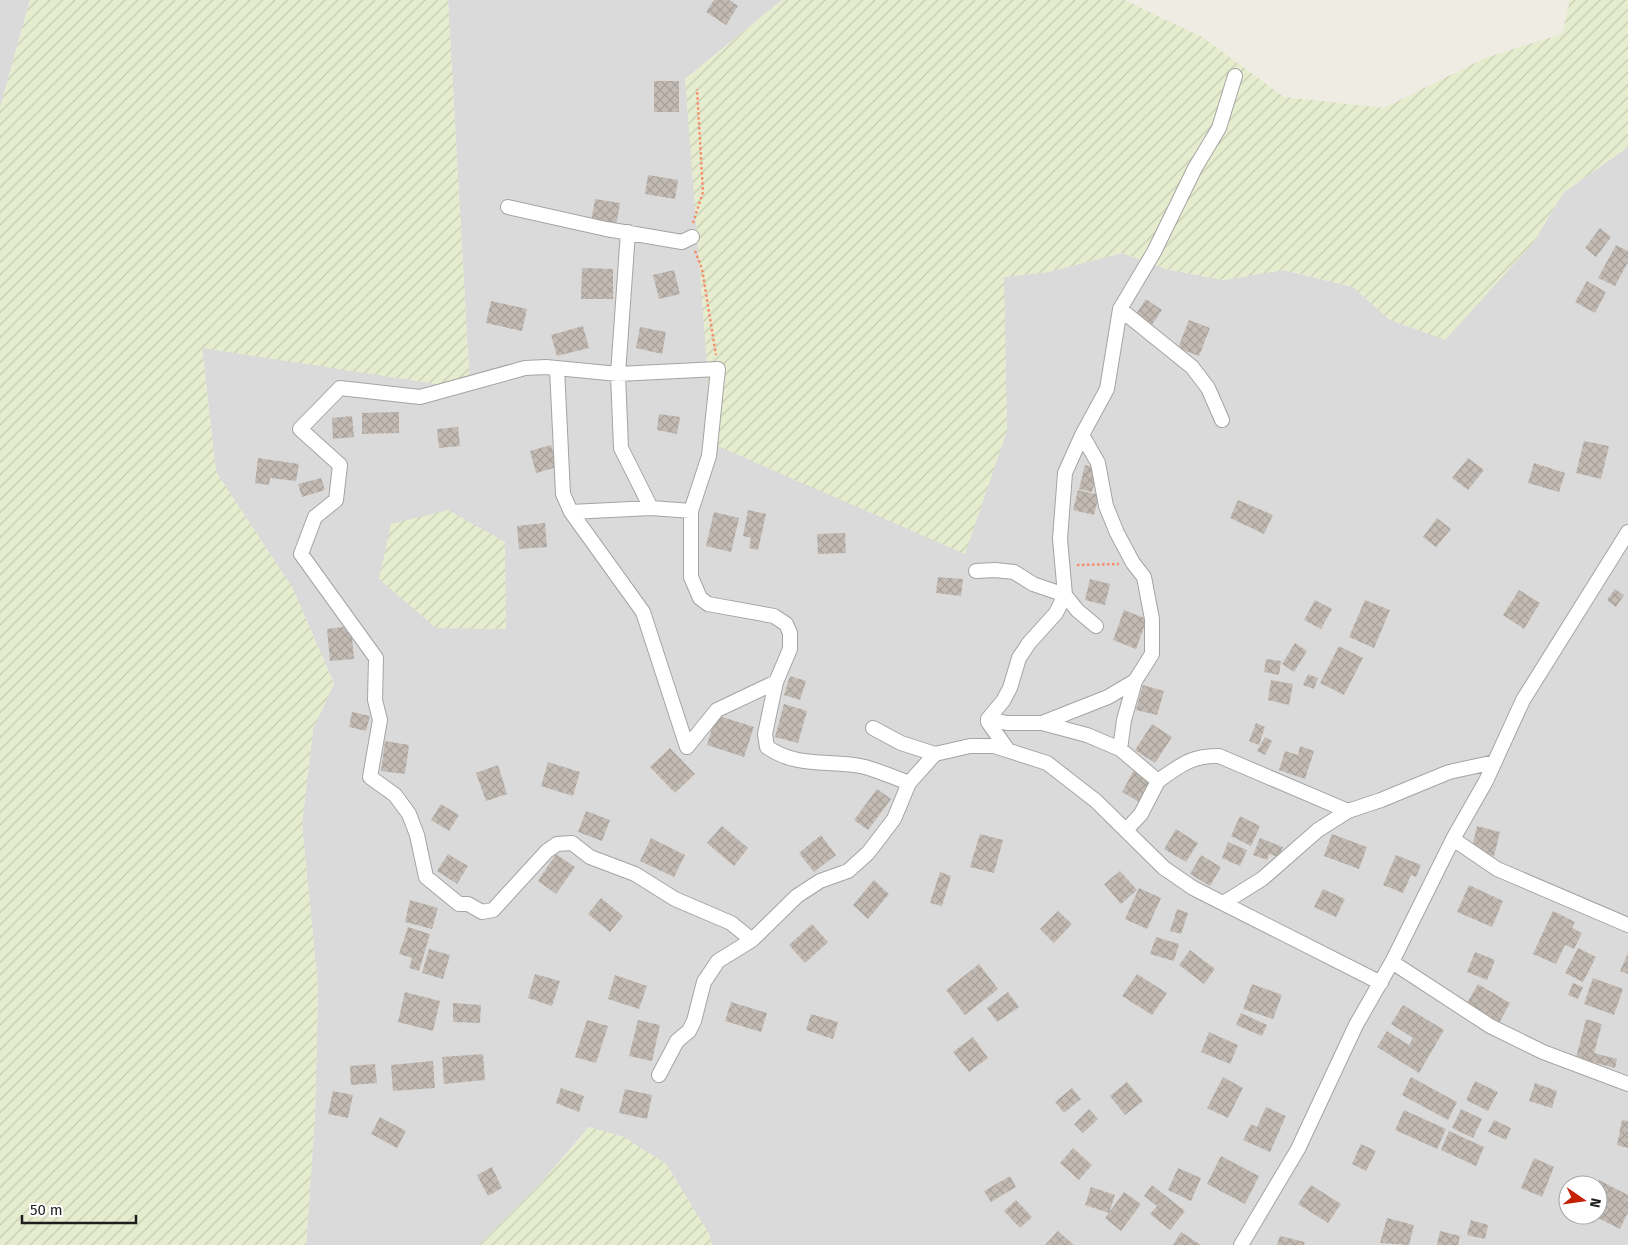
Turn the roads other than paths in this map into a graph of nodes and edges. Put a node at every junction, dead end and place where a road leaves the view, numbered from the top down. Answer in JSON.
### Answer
{"nodes":[{"id":1,"x":1235,"y":76,"type":"dead end"},
{"id":2,"x":508,"y":207,"type":"dead end"},
{"id":3,"x":628,"y":232,"type":"junction"},
{"id":4,"x":692,"y":237,"type":"dead end"},
{"id":5,"x":1120,"y":309,"type":"junction"},
{"id":6,"x":557,"y":368,"type":"junction"},
{"id":7,"x":618,"y":374,"type":"junction"},
{"id":8,"x":1222,"y":420,"type":"dead end"},
{"id":9,"x":1082,"y":435,"type":"junction"},
{"id":10,"x":651,"y":508,"type":"junction"},
{"id":11,"x":691,"y":511,"type":"junction"},
{"id":12,"x":571,"y":512,"type":"junction"},
{"id":13,"x":1628,"y":532,"type":"edge"},
{"id":14,"x":976,"y":571,"type":"dead end"},
{"id":15,"x":1065,"y":595,"type":"junction"},
{"id":16,"x":1096,"y":626,"type":"dead end"},
{"id":17,"x":1135,"y":681,"type":"junction"},
{"id":18,"x":776,"y":682,"type":"junction"},
{"id":19,"x":988,"y":719,"type":"junction"},
{"id":20,"x":1042,"y":723,"type":"junction"},
{"id":21,"x":873,"y":728,"type":"dead end"},
{"id":22,"x":1120,"y":749,"type":"junction"},
{"id":23,"x":1008,"y":750,"type":"junction"},
{"id":24,"x":935,"y":754,"type":"junction"},
{"id":25,"x":1495,"y":762,"type":"junction"},
{"id":26,"x":1158,"y":781,"type":"junction"},
{"id":27,"x":909,"y":783,"type":"junction"},
{"id":28,"x":1348,"y":811,"type":"junction"},
{"id":29,"x":1126,"y":830,"type":"junction"},
{"id":30,"x":1453,"y":840,"type":"junction"},
{"id":31,"x":1225,"y":902,"type":"junction"},
{"id":32,"x":1628,"y":925,"type":"edge"},
{"id":33,"x":752,"y":940,"type":"junction"},
{"id":34,"x":1392,"y":962,"type":"junction"},
{"id":35,"x":1381,"y":983,"type":"junction"},
{"id":36,"x":659,"y":1075,"type":"dead end"},
{"id":37,"x":1628,"y":1084,"type":"edge"},
{"id":38,"x":1241,"y":1245,"type":"edge"}],
"edges":[{"from":1,"to":5,"type":"street"},
{"from":2,"to":3,"type":"street"},
{"from":3,"to":4,"type":"street"},
{"from":3,"to":7,"type":"street"},
{"from":5,"to":8,"type":"street"},
{"from":5,"to":9,"type":"street"},
{"from":6,"to":7,"type":"street"},
{"from":6,"to":12,"type":"street"},
{"from":6,"to":33,"type":"street"},
{"from":7,"to":10,"type":"street"},
{"from":7,"to":11,"type":"street"},
{"from":9,"to":15,"type":"street"},
{"from":9,"to":17,"type":"street"},
{"from":10,"to":11,"type":"street"},
{"from":10,"to":12,"type":"street"},
{"from":11,"to":18,"type":"street"},
{"from":12,"to":18,"type":"street"},
{"from":13,"to":25,"type":"street"},
{"from":14,"to":15,"type":"street"},
{"from":15,"to":16,"type":"street"},
{"from":15,"to":19,"type":"street"},
{"from":17,"to":20,"type":"street"},
{"from":17,"to":22,"type":"street"},
{"from":18,"to":27,"type":"street"},
{"from":19,"to":20,"type":"street"},
{"from":19,"to":23,"type":"street"},
{"from":20,"to":22,"type":"street"},
{"from":21,"to":24,"type":"street"},
{"from":22,"to":26,"type":"street"},
{"from":23,"to":24,"type":"street"},
{"from":23,"to":29,"type":"street"},
{"from":24,"to":27,"type":"street"},
{"from":25,"to":28,"type":"street"},
{"from":25,"to":30,"type":"street"},
{"from":26,"to":28,"type":"street"},
{"from":26,"to":29,"type":"street"},
{"from":27,"to":33,"type":"street"},
{"from":28,"to":31,"type":"street"},
{"from":29,"to":31,"type":"street"},
{"from":30,"to":32,"type":"street"},
{"from":30,"to":34,"type":"street"},
{"from":31,"to":35,"type":"street"},
{"from":33,"to":36,"type":"street"},
{"from":34,"to":35,"type":"street"},
{"from":34,"to":37,"type":"street"},
{"from":35,"to":38,"type":"street"}]}
